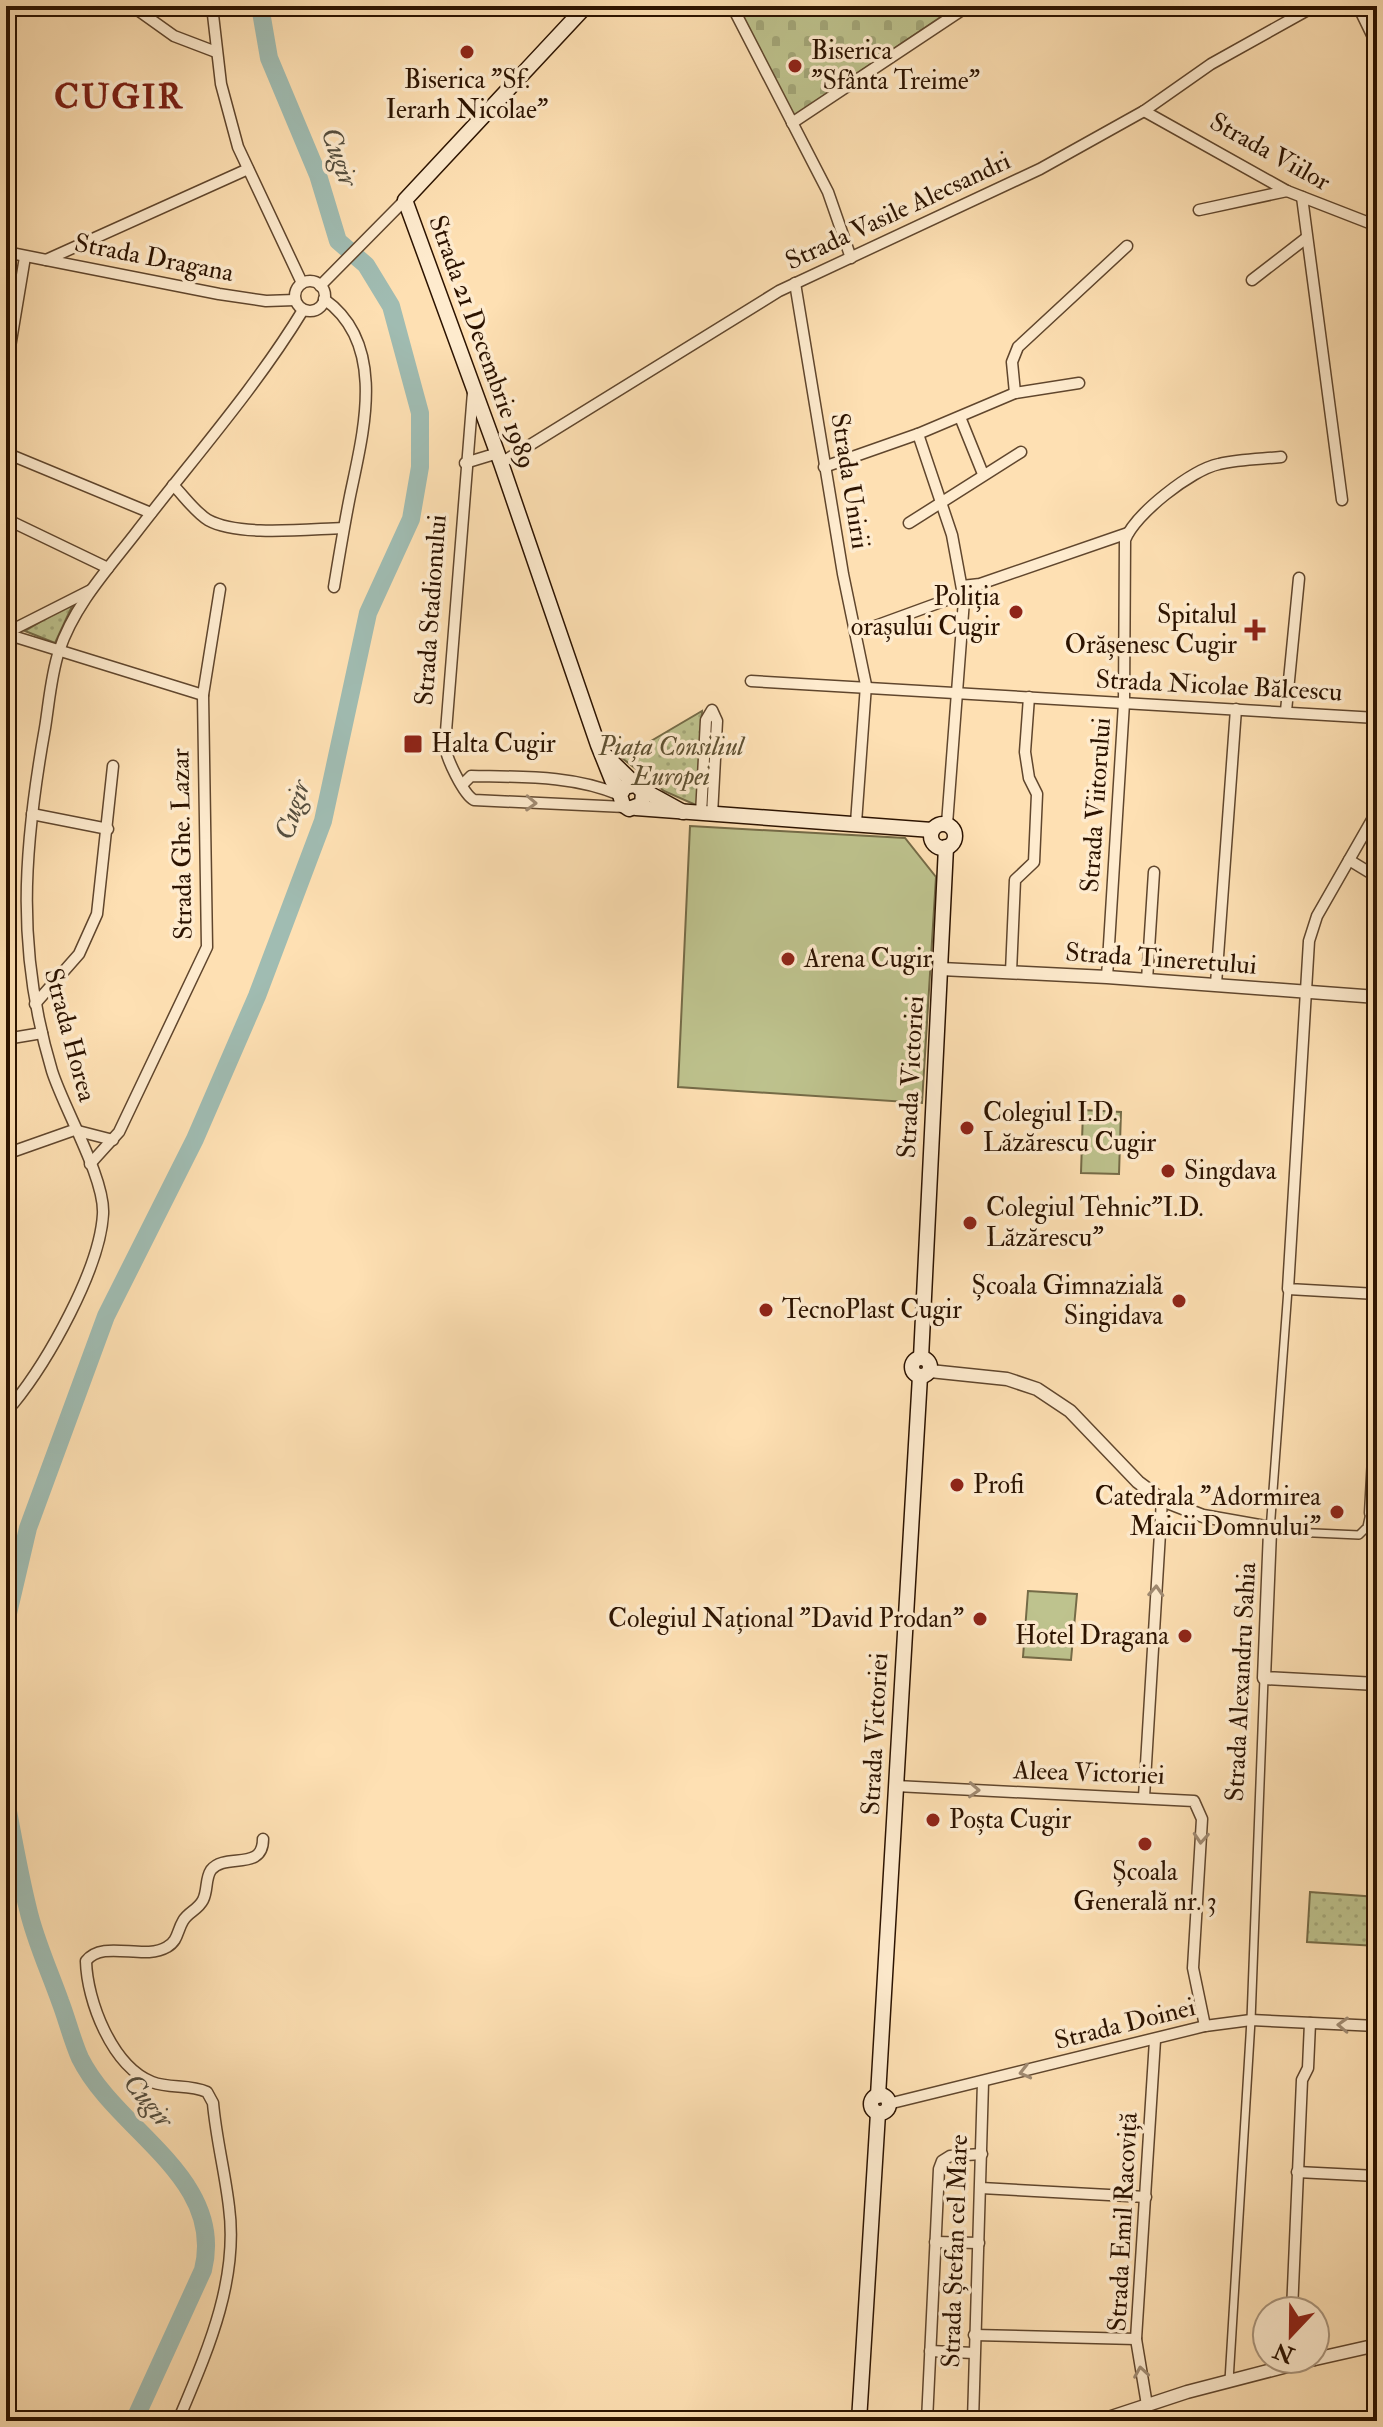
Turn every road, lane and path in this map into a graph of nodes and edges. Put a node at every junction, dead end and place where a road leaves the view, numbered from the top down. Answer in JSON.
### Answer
{"nodes":[{"id":1,"x":132,"y":6,"type":"edge"},
{"id":2,"x":212,"y":6,"type":"edge"},
{"id":3,"x":586,"y":6,"type":"edge"},
{"id":4,"x":732,"y":6,"type":"edge"},
{"id":5,"x":968,"y":6,"type":"edge"},
{"id":6,"x":1315,"y":6,"type":"edge"},
{"id":7,"x":1359,"y":6,"type":"edge"},
{"id":8,"x":1377,"y":43,"type":"edge"},
{"id":9,"x":216,"y":52,"type":"junction"},
{"id":10,"x":1144,"y":111,"type":"junction"},
{"id":11,"x":792,"y":123,"type":"junction"},
{"id":12,"x":248,"y":169,"type":"junction"},
{"id":13,"x":1287,"y":191,"type":"junction"},
{"id":14,"x":1302,"y":197,"type":"junction"},
{"id":15,"x":405,"y":200,"type":"junction"},
{"id":16,"x":1199,"y":210,"type":"dead end"},
{"id":17,"x":1377,"y":226,"type":"edge"},
{"id":18,"x":1305,"y":239,"type":"junction"},
{"id":19,"x":1127,"y":246,"type":"dead end"},
{"id":20,"x":6,"y":252,"type":"edge"},
{"id":21,"x":25,"y":257,"type":"junction"},
{"id":22,"x":851,"y":258,"type":"junction"},
{"id":23,"x":45,"y":260,"type":"junction"},
{"id":24,"x":1252,"y":280,"type":"dead end"},
{"id":25,"x":324,"y":282,"type":"junction"},
{"id":26,"x":302,"y":283,"type":"junction"},
{"id":27,"x":795,"y":283,"type":"junction"},
{"id":28,"x":324,"y":299,"type":"junction"},
{"id":29,"x":295,"y":300,"type":"junction"},
{"id":30,"x":303,"y":310,"type":"junction"},
{"id":31,"x":6,"y":371,"type":"edge"},
{"id":32,"x":1079,"y":383,"type":"dead end"},
{"id":33,"x":473,"y":390,"type":"junction"},
{"id":34,"x":1015,"y":393,"type":"junction"},
{"id":35,"x":960,"y":417,"type":"junction"},
{"id":36,"x":918,"y":434,"type":"junction"},
{"id":37,"x":1021,"y":452,"type":"dead end"},
{"id":38,"x":6,"y":453,"type":"edge"},
{"id":39,"x":1281,"y":457,"type":"dead end"},
{"id":40,"x":500,"y":458,"type":"junction"},
{"id":41,"x":465,"y":463,"type":"junction"},
{"id":42,"x":824,"y":467,"type":"junction"},
{"id":43,"x":983,"y":474,"type":"junction"},
{"id":44,"x":173,"y":485,"type":"junction"},
{"id":45,"x":1342,"y":500,"type":"dead end"},
{"id":46,"x":942,"y":502,"type":"junction"},
{"id":47,"x":151,"y":513,"type":"junction"},
{"id":48,"x":6,"y":519,"type":"edge"},
{"id":49,"x":909,"y":523,"type":"dead end"},
{"id":50,"x":343,"y":528,"type":"junction"},
{"id":51,"x":1126,"y":536,"type":"junction"},
{"id":52,"x":108,"y":568,"type":"junction"},
{"id":53,"x":1299,"y":578,"type":"dead end"},
{"id":54,"x":334,"y":587,"type":"dead end"},
{"id":55,"x":220,"y":589,"type":"dead end"},
{"id":56,"x":91,"y":590,"type":"junction"},
{"id":57,"x":963,"y":590,"type":"junction"},
{"id":58,"x":856,"y":633,"type":"junction"},
{"id":59,"x":6,"y":634,"type":"edge"},
{"id":60,"x":59,"y":652,"type":"junction"},
{"id":61,"x":751,"y":681,"type":"dead end"},
{"id":62,"x":866,"y":685,"type":"junction"},
{"id":63,"x":958,"y":692,"type":"junction"},
{"id":64,"x":203,"y":695,"type":"junction"},
{"id":65,"x":1029,"y":697,"type":"junction"},
{"id":66,"x":1124,"y":703,"type":"junction"},
{"id":67,"x":1236,"y":709,"type":"junction"},
{"id":68,"x":1286,"y":711,"type":"junction"},
{"id":69,"x":1377,"y":718,"type":"edge"},
{"id":70,"x":712,"y":721,"type":"dead end"},
{"id":71,"x":113,"y":766,"type":"dead end"},
{"id":72,"x":463,"y":784,"type":"junction"},
{"id":73,"x":630,"y":796,"type":"junction"},
{"id":74,"x":1377,"y":811,"type":"edge"},
{"id":75,"x":32,"y":814,"type":"junction"},
{"id":76,"x":700,"y":814,"type":"junction"},
{"id":77,"x":856,"y":823,"type":"junction"},
{"id":78,"x":947,"y":824,"type":"junction"},
{"id":79,"x":108,"y":829,"type":"junction"},
{"id":80,"x":932,"y":830,"type":"junction"},
{"id":81,"x":946,"y":847,"type":"junction"},
{"id":82,"x":1349,"y":860,"type":"junction"},
{"id":83,"x":1154,"y":872,"type":"dead end"},
{"id":84,"x":1377,"y":877,"type":"edge"},
{"id":85,"x":941,"y":969,"type":"junction"},
{"id":86,"x":1011,"y":972,"type":"junction"},
{"id":87,"x":1107,"y":977,"type":"junction"},
{"id":88,"x":1147,"y":980,"type":"junction"},
{"id":89,"x":1216,"y":984,"type":"junction"},
{"id":90,"x":1305,"y":991,"type":"junction"},
{"id":91,"x":1377,"y":997,"type":"edge"},
{"id":92,"x":35,"y":1004,"type":"junction"},
{"id":93,"x":42,"y":1033,"type":"junction"},
{"id":94,"x":6,"y":1039,"type":"edge"},
{"id":95,"x":74,"y":1130,"type":"junction"},
{"id":96,"x":113,"y":1140,"type":"junction"},
{"id":97,"x":6,"y":1154,"type":"edge"},
{"id":98,"x":90,"y":1164,"type":"junction"},
{"id":99,"x":1288,"y":1289,"type":"junction"},
{"id":100,"x":1377,"y":1294,"type":"edge"},
{"id":101,"x":924,"y":1368,"type":"junction"},
{"id":102,"x":1377,"y":1384,"type":"edge"},
{"id":103,"x":13,"y":1404,"type":"dead end"},
{"id":104,"x":1162,"y":1500,"type":"junction"},
{"id":105,"x":1374,"y":1513,"type":"edge"},
{"id":106,"x":1270,"y":1531,"type":"junction"},
{"id":107,"x":1264,"y":1678,"type":"junction"},
{"id":108,"x":1377,"y":1684,"type":"edge"},
{"id":109,"x":896,"y":1786,"type":"junction"},
{"id":110,"x":1144,"y":1797,"type":"junction"},
{"id":111,"x":263,"y":1839,"type":"dead end"},
{"id":112,"x":1251,"y":2020,"type":"junction"},
{"id":113,"x":1310,"y":2023,"type":"junction"},
{"id":114,"x":1205,"y":2026,"type":"junction"},
{"id":115,"x":1377,"y":2026,"type":"edge"},
{"id":116,"x":1155,"y":2040,"type":"junction"},
{"id":117,"x":983,"y":2082,"type":"junction"},
{"id":118,"x":881,"y":2104,"type":"junction"},
{"id":119,"x":982,"y":2154,"type":"junction"},
{"id":120,"x":1297,"y":2172,"type":"junction"},
{"id":121,"x":1377,"y":2176,"type":"edge"},
{"id":122,"x":981,"y":2188,"type":"junction"},
{"id":123,"x":1146,"y":2197,"type":"junction"},
{"id":124,"x":935,"y":2242,"type":"junction"},
{"id":125,"x":979,"y":2243,"type":"junction"},
{"id":126,"x":1293,"y":2295,"type":"edge"},
{"id":127,"x":974,"y":2335,"type":"junction"},
{"id":128,"x":1136,"y":2339,"type":"junction"},
{"id":129,"x":1377,"y":2345,"type":"edge"},
{"id":130,"x":930,"y":2351,"type":"junction"},
{"id":131,"x":974,"y":2353,"type":"junction"},
{"id":132,"x":1331,"y":2355,"type":"edge"},
{"id":133,"x":1251,"y":2374,"type":"edge"},
{"id":134,"x":1229,"y":2381,"type":"junction"},
{"id":135,"x":1147,"y":2405,"type":"junction"},
{"id":136,"x":1122,"y":2418,"type":"edge"},
{"id":137,"x":178,"y":2421,"type":"edge"},
{"id":138,"x":859,"y":2421,"type":"edge"},
{"id":139,"x":927,"y":2421,"type":"edge"},
{"id":140,"x":973,"y":2421,"type":"edge"},
{"id":141,"x":1099,"y":2421,"type":"edge"}],
"edges":[{"from":1,"to":9,"type":"street"},
{"from":2,"to":9,"type":"street"},
{"from":3,"to":15,"type":"main road","name":"Strada 21 Decembrie 1989"},
{"from":4,"to":11,"type":"street"},
{"from":5,"to":11,"type":"street"},
{"from":6,"to":10,"type":"street","name":"Strada Vasile Alecsandri"},
{"from":7,"to":8,"type":"street"},
{"from":9,"to":12,"type":"street"},
{"from":10,"to":13,"type":"street","name":"Strada Viilor"},
{"from":10,"to":22,"type":"street","name":"Strada Vasile Alecsandri"},
{"from":11,"to":22,"type":"street"},
{"from":12,"to":23,"type":"street"},
{"from":12,"to":26,"type":"street"},
{"from":13,"to":14,"type":"street","name":"Strada Viilor"},
{"from":13,"to":16,"type":"street"},
{"from":14,"to":17,"type":"street","name":"Strada Viilor"},
{"from":14,"to":18,"type":"street"},
{"from":15,"to":25,"type":"street"},
{"from":15,"to":33,"type":"main road","name":"Strada 21 Decembrie 1989"},
{"from":18,"to":24,"type":"street"},
{"from":18,"to":45,"type":"street"},
{"from":19,"to":34,"type":"street"},
{"from":20,"to":21,"type":"street","name":"Strada Dragana"},
{"from":21,"to":23,"type":"street","name":"Strada Dragana"},
{"from":21,"to":31,"type":"street"},
{"from":22,"to":27,"type":"street","name":"Strada Vasile Alecsandri"},
{"from":23,"to":29,"type":"street","name":"Strada Dragana"},
{"from":25,"to":26,"type":"street"},
{"from":25,"to":28,"type":"street"},
{"from":26,"to":29,"type":"street"},
{"from":27,"to":40,"type":"street","name":"Strada Vasile Alecsandri"},
{"from":27,"to":42,"type":"street","name":"Strada Unirii"},
{"from":28,"to":30,"type":"street"},
{"from":28,"to":50,"type":"street"},
{"from":29,"to":30,"type":"street"},
{"from":30,"to":44,"type":"street","name":"Strada Horea"},
{"from":32,"to":34,"type":"street"},
{"from":33,"to":40,"type":"main road","name":"Strada 21 Decembrie 1989"},
{"from":33,"to":41,"type":"street","name":"Strada Stadionului"},
{"from":34,"to":35,"type":"street"},
{"from":35,"to":36,"type":"street"},
{"from":35,"to":43,"type":"street"},
{"from":36,"to":42,"type":"street"},
{"from":36,"to":46,"type":"street"},
{"from":37,"to":43,"type":"street"},
{"from":38,"to":47,"type":"street"},
{"from":39,"to":51,"type":"street"},
{"from":40,"to":41,"type":"street"},
{"from":40,"to":73,"type":"main road","name":"Strada 21 Decembrie 1989"},
{"from":41,"to":72,"type":"street","name":"Strada Stadionului"},
{"from":42,"to":58,"type":"street","name":"Strada Unirii"},
{"from":43,"to":46,"type":"street"},
{"from":44,"to":47,"type":"street","name":"Strada Horea"},
{"from":44,"to":50,"type":"street"},
{"from":46,"to":49,"type":"street"},
{"from":46,"to":57,"type":"street"},
{"from":47,"to":52,"type":"street","name":"Strada Horea"},
{"from":48,"to":52,"type":"street"},
{"from":50,"to":54,"type":"street"},
{"from":51,"to":57,"type":"street"},
{"from":51,"to":66,"type":"street","name":"Strada Viitorului"},
{"from":52,"to":56,"type":"street","name":"Strada Horea"},
{"from":53,"to":68,"type":"street"},
{"from":55,"to":64,"type":"street","name":"Strada Ghe. Lazar"},
{"from":56,"to":59,"type":"street"},
{"from":56,"to":60,"type":"street","name":"Strada Horea"},
{"from":57,"to":58,"type":"street"},
{"from":57,"to":63,"type":"street"},
{"from":58,"to":62,"type":"street","name":"Strada Unirii"},
{"from":59,"to":60,"type":"street"},
{"from":60,"to":64,"type":"street"},
{"from":60,"to":75,"type":"street","name":"Strada Horea"},
{"from":61,"to":62,"type":"street","name":"Strada Nicolae Bălcescu"},
{"from":62,"to":63,"type":"street","name":"Strada Nicolae Bălcescu"},
{"from":62,"to":77,"type":"street","name":"Strada Unirii"},
{"from":63,"to":65,"type":"street","name":"Strada Nicolae Bălcescu"},
{"from":63,"to":78,"type":"street"},
{"from":64,"to":96,"type":"street","name":"Strada Ghe. Lazar"},
{"from":65,"to":66,"type":"street","name":"Strada Nicolae Bălcescu"},
{"from":65,"to":86,"type":"street"},
{"from":66,"to":67,"type":"street","name":"Strada Nicolae Bălcescu"},
{"from":66,"to":87,"type":"street","name":"Strada Viitorului"},
{"from":67,"to":68,"type":"street","name":"Strada Nicolae Bălcescu"},
{"from":67,"to":89,"type":"street"},
{"from":68,"to":69,"type":"street","name":"Strada Nicolae Bălcescu"},
{"from":70,"to":76,"type":"street"},
{"from":71,"to":79,"type":"street"},
{"from":72,"to":73,"type":"street"},
{"from":72,"to":73,"type":"street","one_way":true},
{"from":73,"to":76,"type":"main road"},
{"from":74,"to":82,"type":"street","name":"Strada Alexandru Sahia"},
{"from":75,"to":79,"type":"street"},
{"from":75,"to":92,"type":"street","name":"Strada Horea"},
{"from":76,"to":77,"type":"main road"},
{"from":77,"to":80,"type":"main road"},
{"from":78,"to":80,"type":"main road"},
{"from":78,"to":81,"type":"main road"},
{"from":79,"to":92,"type":"street"},
{"from":80,"to":81,"type":"main road"},
{"from":81,"to":85,"type":"main road","name":"Strada Victoriei"},
{"from":82,"to":84,"type":"street"},
{"from":82,"to":90,"type":"street","name":"Strada Alexandru Sahia"},
{"from":83,"to":88,"type":"street"},
{"from":85,"to":86,"type":"street","name":"Strada Tineretului"},
{"from":85,"to":101,"type":"main road","name":"Strada Victoriei"},
{"from":86,"to":87,"type":"street","name":"Strada Tineretului"},
{"from":87,"to":88,"type":"street","name":"Strada Tineretului"},
{"from":88,"to":89,"type":"street","name":"Strada Tineretului"},
{"from":89,"to":90,"type":"street","name":"Strada Tineretului"},
{"from":90,"to":91,"type":"street","name":"Strada Tineretului"},
{"from":90,"to":99,"type":"street","name":"Strada Alexandru Sahia"},
{"from":92,"to":93,"type":"street","name":"Strada Horea"},
{"from":93,"to":94,"type":"street"},
{"from":93,"to":95,"type":"street","name":"Strada Horea"},
{"from":95,"to":96,"type":"street"},
{"from":95,"to":97,"type":"street"},
{"from":95,"to":98,"type":"street","name":"Strada Horea"},
{"from":96,"to":98,"type":"street","name":"Strada Ghe. Lazar"},
{"from":98,"to":103,"type":"street","name":"Strada Horea"},
{"from":99,"to":100,"type":"street"},
{"from":99,"to":106,"type":"street","name":"Strada Alexandru Sahia"},
{"from":101,"to":104,"type":"street"},
{"from":101,"to":109,"type":"main road","name":"Strada Victoriei"},
{"from":102,"to":105,"type":"street"},
{"from":104,"to":106,"type":"street"},
{"from":110,"to":104,"type":"street","one_way":true},
{"from":105,"to":106,"type":"street"},
{"from":106,"to":107,"type":"street","name":"Strada Alexandru Sahia"},
{"from":107,"to":108,"type":"street"},
{"from":107,"to":112,"type":"street","name":"Strada Alexandru Sahia"},
{"from":109,"to":110,"type":"street","name":"Aleea Victoriei","one_way":true},
{"from":109,"to":118,"type":"main road","name":"Strada Victoriei"},
{"from":110,"to":114,"type":"street","name":"Aleea Victoriei","one_way":true},
{"from":111,"to":137,"type":"street"},
{"from":112,"to":113,"type":"street","name":"Strada Doinei"},
{"from":112,"to":114,"type":"street","name":"Strada Doinei"},
{"from":112,"to":134,"type":"street","name":"Strada Alexandru Sahia"},
{"from":115,"to":113,"type":"street","name":"Strada Doinei","one_way":true},
{"from":113,"to":120,"type":"street"},
{"from":114,"to":116,"type":"street","name":"Strada Doinei"},
{"from":116,"to":117,"type":"street","name":"Strada Doinei","one_way":true},
{"from":116,"to":123,"type":"street","name":"Strada Emil Racoviță"},
{"from":117,"to":118,"type":"street","name":"Strada Doinei"},
{"from":117,"to":119,"type":"street","name":"Strada Ștefan cel Mare"},
{"from":118,"to":138,"type":"main road","name":"Strada Victoriei"},
{"from":119,"to":122,"type":"street","name":"Strada Ștefan cel Mare"},
{"from":119,"to":124,"type":"street"},
{"from":120,"to":121,"type":"street"},
{"from":120,"to":126,"type":"street"},
{"from":122,"to":123,"type":"street"},
{"from":122,"to":125,"type":"street","name":"Strada Ștefan cel Mare"},
{"from":123,"to":128,"type":"street","name":"Strada Emil Racoviță"},
{"from":124,"to":125,"type":"street"},
{"from":124,"to":130,"type":"street"},
{"from":125,"to":127,"type":"street","name":"Strada Ștefan cel Mare"},
{"from":127,"to":128,"type":"street"},
{"from":127,"to":131,"type":"street","name":"Strada Ștefan cel Mare"},
{"from":135,"to":128,"type":"street","name":"Strada Emil Racoviță","one_way":true},
{"from":129,"to":132,"type":"street"},
{"from":130,"to":131,"type":"street"},
{"from":130,"to":139,"type":"street"},
{"from":131,"to":140,"type":"street","name":"Strada Ștefan cel Mare"},
{"from":133,"to":134,"type":"street"},
{"from":134,"to":135,"type":"street"},
{"from":135,"to":136,"type":"street"},
{"from":136,"to":141,"type":"street"}]}
